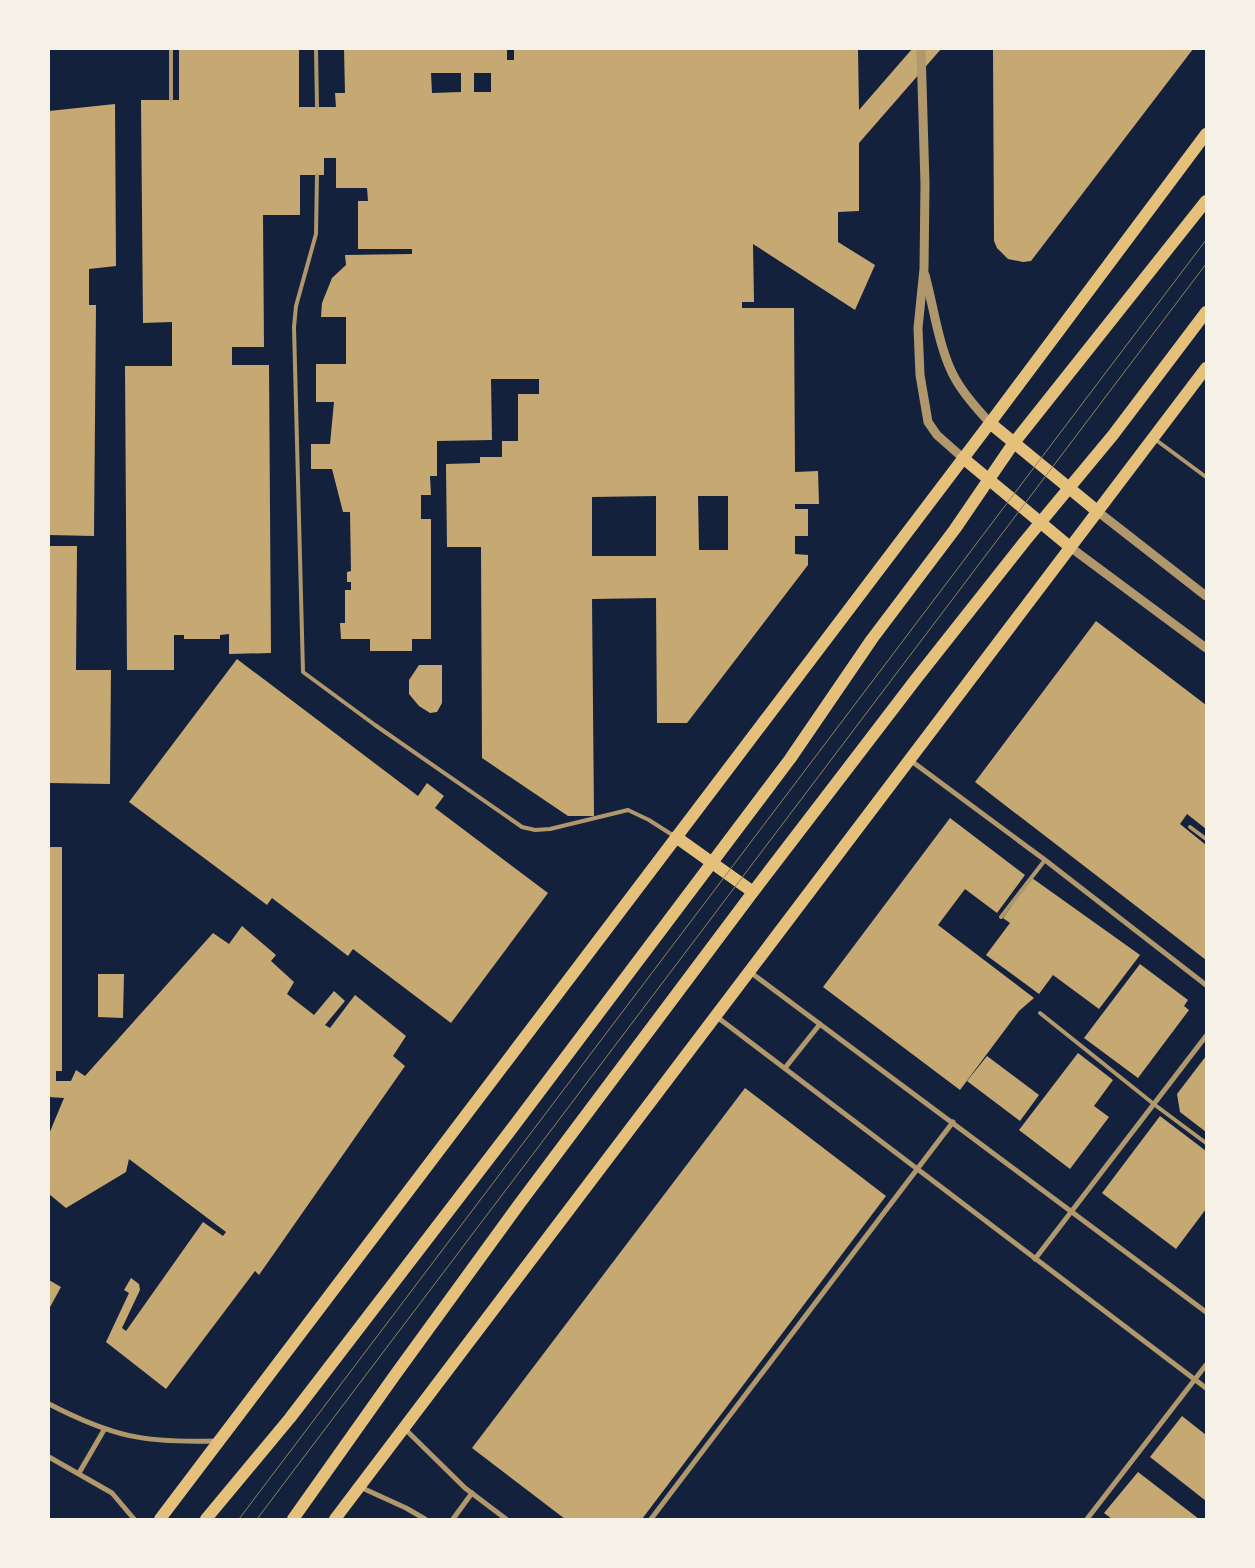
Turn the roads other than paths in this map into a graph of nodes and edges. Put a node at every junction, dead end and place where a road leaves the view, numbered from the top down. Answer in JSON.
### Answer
{"nodes":[{"id":1,"x":171,"y":49,"type":"edge"},
{"id":2,"x":316,"y":49,"type":"edge"},
{"id":3,"x":922,"y":49,"type":"edge"},
{"id":4,"x":171,"y":100,"type":"dead end"},
{"id":5,"x":317,"y":107,"type":"dead end"},
{"id":6,"x":1206,"y":134,"type":"edge"},
{"id":7,"x":317,"y":175,"type":"dead end"},
{"id":8,"x":1206,"y":201,"type":"edge"},
{"id":9,"x":924,"y":269,"type":"junction"},
{"id":10,"x":1206,"y":312,"type":"edge"},
{"id":11,"x":1206,"y":368,"type":"edge"},
{"id":12,"x":990,"y":424,"type":"junction"},
{"id":13,"x":1154,"y":438,"type":"junction"},
{"id":14,"x":1013,"y":444,"type":"junction"},
{"id":15,"x":963,"y":458,"type":"junction"},
{"id":16,"x":1206,"y":477,"type":"edge"},
{"id":17,"x":988,"y":479,"type":"junction"},
{"id":18,"x":1069,"y":488,"type":"junction"},
{"id":19,"x":1097,"y":511,"type":"junction"},
{"id":20,"x":1040,"y":522,"type":"junction"},
{"id":21,"x":1070,"y":547,"type":"junction"},
{"id":22,"x":1206,"y":596,"type":"edge"},
{"id":23,"x":1206,"y":648,"type":"edge"},
{"id":24,"x":910,"y":760,"type":"junction"},
{"id":25,"x":1190,"y":828,"type":"dead end"},
{"id":26,"x":676,"y":837,"type":"junction"},
{"id":27,"x":1206,"y":839,"type":"edge"},
{"id":28,"x":1045,"y":860,"type":"junction"},
{"id":29,"x":712,"y":863,"type":"junction"},
{"id":30,"x":753,"y":892,"type":"junction"},
{"id":31,"x":1001,"y":917,"type":"dead end"},
{"id":32,"x":750,"y":972,"type":"junction"},
{"id":33,"x":1206,"y":985,"type":"edge"},
{"id":34,"x":1040,"y":1013,"type":"dead end"},
{"id":35,"x":716,"y":1016,"type":"junction"},
{"id":36,"x":820,"y":1024,"type":"junction"},
{"id":37,"x":1206,"y":1036,"type":"edge"},
{"id":38,"x":785,"y":1068,"type":"junction"},
{"id":39,"x":1155,"y":1105,"type":"junction"},
{"id":40,"x":953,"y":1122,"type":"junction"},
{"id":41,"x":1206,"y":1143,"type":"edge"},
{"id":42,"x":919,"y":1169,"type":"junction"},
{"id":43,"x":1072,"y":1211,"type":"junction"},
{"id":44,"x":1034,"y":1259,"type":"junction"},
{"id":45,"x":1206,"y":1312,"type":"edge"},
{"id":46,"x":1206,"y":1365,"type":"edge"},
{"id":47,"x":1195,"y":1380,"type":"junction"},
{"id":48,"x":1206,"y":1388,"type":"edge"},
{"id":49,"x":49,"y":1404,"type":"edge"},
{"id":50,"x":405,"y":1429,"type":"junction"},
{"id":51,"x":104,"y":1430,"type":"junction"},
{"id":52,"x":219,"y":1441,"type":"junction"},
{"id":53,"x":49,"y":1457,"type":"edge"},
{"id":54,"x":79,"y":1473,"type":"junction"},
{"id":55,"x":360,"y":1487,"type":"junction"},
{"id":56,"x":472,"y":1493,"type":"junction"},
{"id":57,"x":134,"y":1519,"type":"edge"},
{"id":58,"x":160,"y":1519,"type":"edge"},
{"id":59,"x":206,"y":1519,"type":"edge"},
{"id":60,"x":293,"y":1519,"type":"edge"},
{"id":61,"x":335,"y":1519,"type":"edge"},
{"id":62,"x":425,"y":1519,"type":"edge"},
{"id":63,"x":453,"y":1519,"type":"edge"},
{"id":64,"x":506,"y":1519,"type":"edge"},
{"id":65,"x":651,"y":1519,"type":"edge"},
{"id":66,"x":1087,"y":1519,"type":"edge"}],
"edges":[{"from":1,"to":4,"type":"lane"},
{"from":2,"to":5,"type":"lane"},
{"from":3,"to":9,"type":"street"},
{"from":6,"to":12,"type":"main road"},
{"from":7,"to":26,"type":"lane"},
{"from":8,"to":14,"type":"main road"},
{"from":9,"to":12,"type":"street"},
{"from":9,"to":15,"type":"street"},
{"from":10,"to":18,"type":"main road"},
{"from":11,"to":13,"type":"main road"},
{"from":12,"to":14,"type":"main road"},
{"from":12,"to":15,"type":"main road"},
{"from":13,"to":16,"type":"lane"},
{"from":13,"to":19,"type":"main road"},
{"from":14,"to":17,"type":"main road"},
{"from":14,"to":18,"type":"main road"},
{"from":15,"to":17,"type":"main road"},
{"from":15,"to":26,"type":"main road"},
{"from":17,"to":20,"type":"main road"},
{"from":17,"to":29,"type":"main road"},
{"from":18,"to":19,"type":"main road"},
{"from":18,"to":20,"type":"main road"},
{"from":19,"to":21,"type":"main road"},
{"from":19,"to":22,"type":"street"},
{"from":20,"to":21,"type":"main road"},
{"from":20,"to":30,"type":"main road"},
{"from":21,"to":23,"type":"street"},
{"from":21,"to":24,"type":"main road"},
{"from":24,"to":28,"type":"street"},
{"from":24,"to":32,"type":"main road"},
{"from":25,"to":27,"type":"lane"},
{"from":26,"to":29,"type":"main road"},
{"from":26,"to":52,"type":"main road"},
{"from":28,"to":31,"type":"lane"},
{"from":28,"to":33,"type":"street"},
{"from":29,"to":30,"type":"main road"},
{"from":29,"to":59,"type":"main road"},
{"from":30,"to":60,"type":"main road"},
{"from":32,"to":35,"type":"main road"},
{"from":32,"to":36,"type":"street"},
{"from":34,"to":39,"type":"lane"},
{"from":35,"to":38,"type":"street"},
{"from":35,"to":50,"type":"main road"},
{"from":36,"to":38,"type":"street"},
{"from":36,"to":40,"type":"street"},
{"from":37,"to":39,"type":"street"},
{"from":38,"to":42,"type":"street"},
{"from":39,"to":41,"type":"lane"},
{"from":39,"to":43,"type":"street"},
{"from":40,"to":42,"type":"street"},
{"from":40,"to":43,"type":"street"},
{"from":42,"to":44,"type":"street"},
{"from":42,"to":65,"type":"street"},
{"from":43,"to":44,"type":"street"},
{"from":43,"to":45,"type":"street"},
{"from":44,"to":47,"type":"street"},
{"from":46,"to":47,"type":"street"},
{"from":47,"to":48,"type":"street"},
{"from":47,"to":66,"type":"street"},
{"from":49,"to":51,"type":"street"},
{"from":50,"to":55,"type":"main road"},
{"from":50,"to":56,"type":"street"},
{"from":51,"to":52,"type":"street"},
{"from":51,"to":54,"type":"street"},
{"from":52,"to":58,"type":"main road"},
{"from":53,"to":54,"type":"street"},
{"from":54,"to":57,"type":"street"},
{"from":55,"to":61,"type":"main road"},
{"from":55,"to":62,"type":"street"},
{"from":56,"to":63,"type":"street"},
{"from":56,"to":64,"type":"street"}]}
